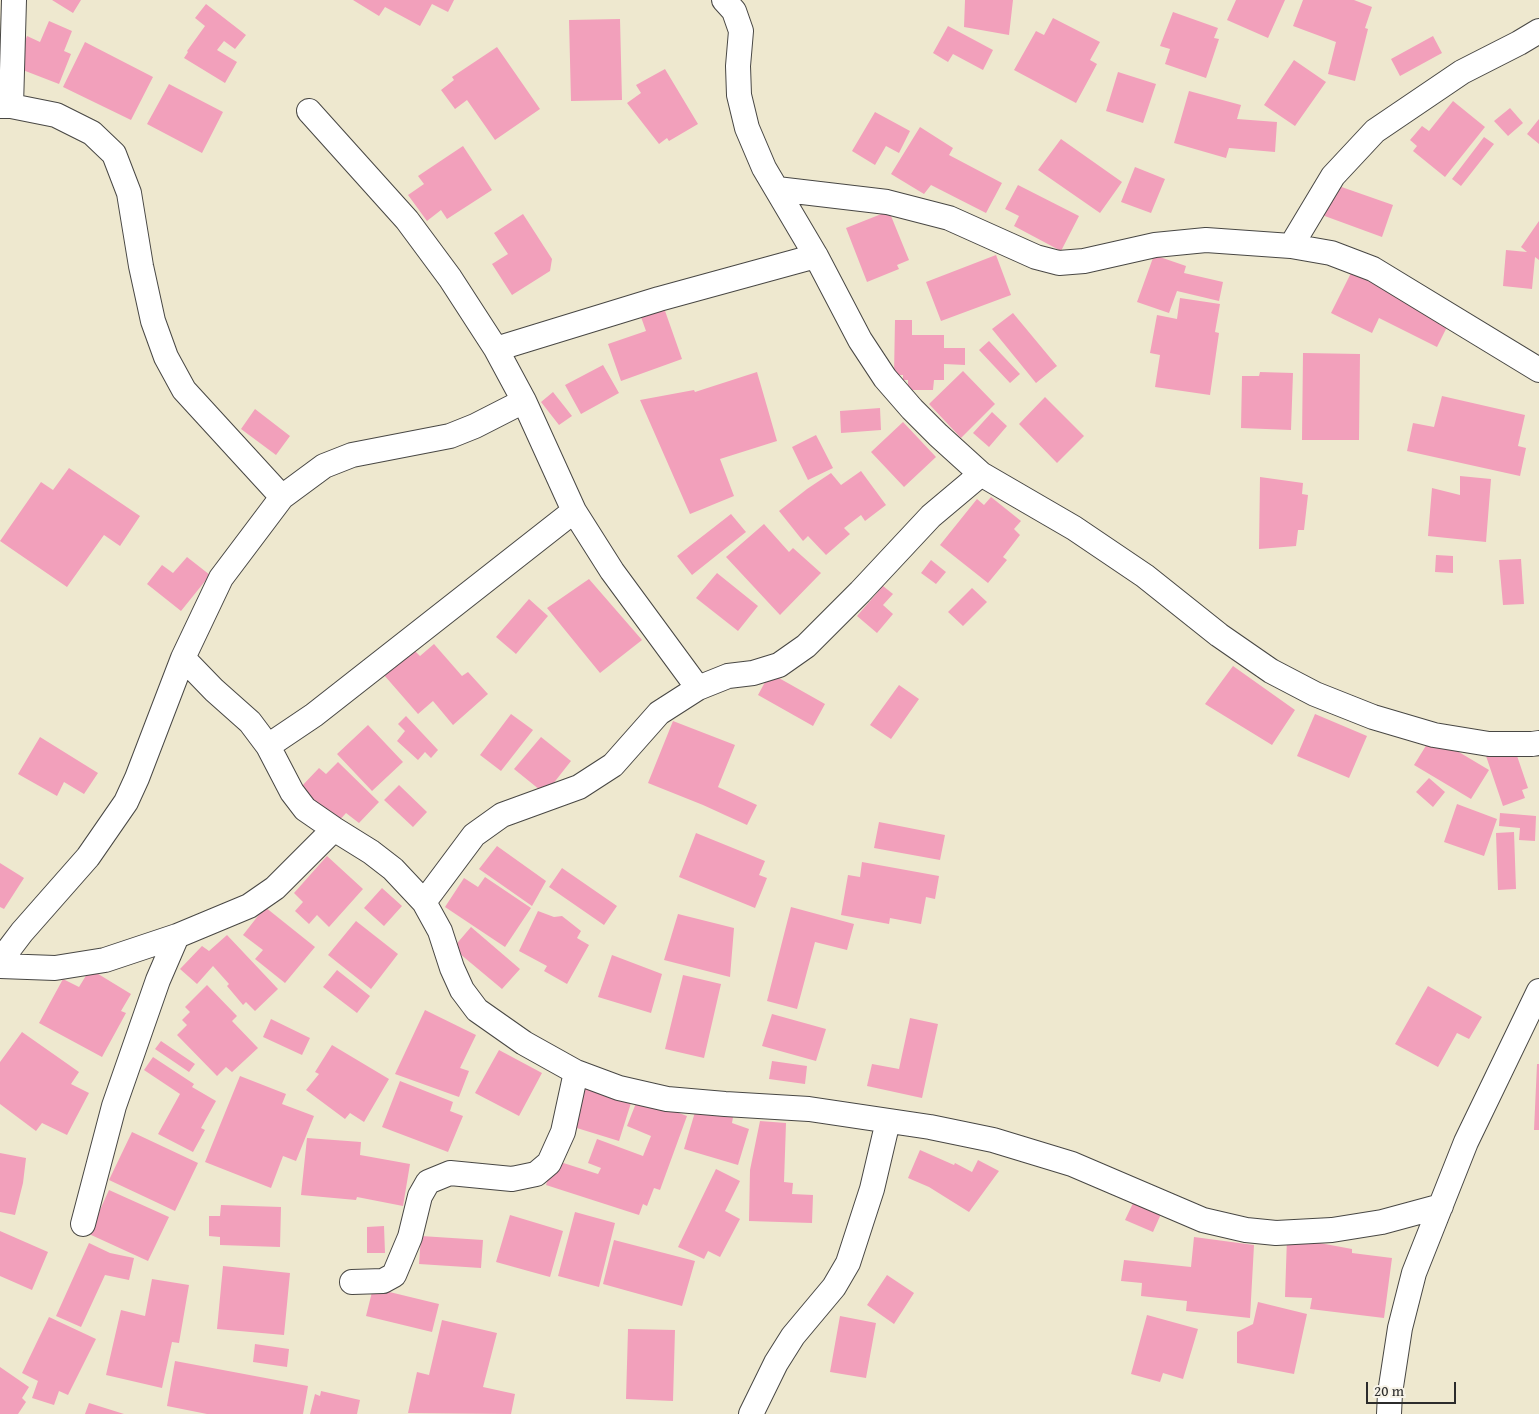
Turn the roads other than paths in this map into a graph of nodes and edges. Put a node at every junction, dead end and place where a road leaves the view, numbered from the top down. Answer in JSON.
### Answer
{"nodes":[{"id":1,"x":14,"y":0,"type":"edge"},
{"id":2,"x":724,"y":0,"type":"edge"},
{"id":3,"x":1539,"y":31,"type":"edge"},
{"id":4,"x":6,"y":106,"type":"edge"},
{"id":5,"x":309,"y":111,"type":"dead end"},
{"id":6,"x":776,"y":189,"type":"junction"},
{"id":7,"x":1292,"y":246,"type":"junction"},
{"id":8,"x":816,"y":256,"type":"junction"},
{"id":9,"x":496,"y":349,"type":"junction"},
{"id":10,"x":1539,"y":370,"type":"edge"},
{"id":11,"x":524,"y":401,"type":"junction"},
{"id":12,"x":981,"y":474,"type":"junction"},
{"id":13,"x":282,"y":497,"type":"junction"},
{"id":14,"x":574,"y":511,"type":"junction"},
{"id":15,"x":182,"y":658,"type":"junction"},
{"id":16,"x":698,"y":688,"type":"junction"},
{"id":17,"x":1539,"y":743,"type":"edge"},
{"id":18,"x":268,"y":746,"type":"junction"},
{"id":19,"x":334,"y":829,"type":"junction"},
{"id":20,"x":424,"y":902,"type":"junction"},
{"id":21,"x":177,"y":936,"type":"junction"},
{"id":22,"x":0,"y":961,"type":"edge"},
{"id":23,"x":0,"y":966,"type":"edge"},
{"id":24,"x":1539,"y":991,"type":"edge"},
{"id":25,"x":576,"y":1072,"type":"junction"},
{"id":26,"x":888,"y":1121,"type":"junction"},
{"id":27,"x":1441,"y":1206,"type":"junction"},
{"id":28,"x":83,"y":1224,"type":"dead end"},
{"id":29,"x":352,"y":1282,"type":"dead end"},
{"id":30,"x":751,"y":1414,"type":"edge"},
{"id":31,"x":1389,"y":1414,"type":"edge"}],
"edges":[{"from":1,"to":4,"type":"street"},
{"from":2,"to":6,"type":"street"},
{"from":3,"to":7,"type":"street"},
{"from":4,"to":13,"type":"street"},
{"from":5,"to":9,"type":"street"},
{"from":6,"to":7,"type":"street"},
{"from":6,"to":8,"type":"street"},
{"from":7,"to":10,"type":"street"},
{"from":8,"to":9,"type":"street"},
{"from":8,"to":12,"type":"street"},
{"from":9,"to":11,"type":"street"},
{"from":11,"to":13,"type":"street"},
{"from":11,"to":14,"type":"street"},
{"from":12,"to":16,"type":"street"},
{"from":12,"to":17,"type":"street"},
{"from":13,"to":15,"type":"street"},
{"from":14,"to":16,"type":"street"},
{"from":14,"to":18,"type":"street"},
{"from":15,"to":18,"type":"street"},
{"from":15,"to":22,"type":"street"},
{"from":16,"to":20,"type":"street"},
{"from":18,"to":19,"type":"street"},
{"from":19,"to":20,"type":"street"},
{"from":19,"to":21,"type":"street"},
{"from":20,"to":25,"type":"street"},
{"from":21,"to":23,"type":"street"},
{"from":21,"to":28,"type":"street"},
{"from":24,"to":27,"type":"street"},
{"from":25,"to":26,"type":"street"},
{"from":25,"to":29,"type":"street"},
{"from":26,"to":27,"type":"street"},
{"from":26,"to":30,"type":"street"},
{"from":27,"to":31,"type":"street"}]}
